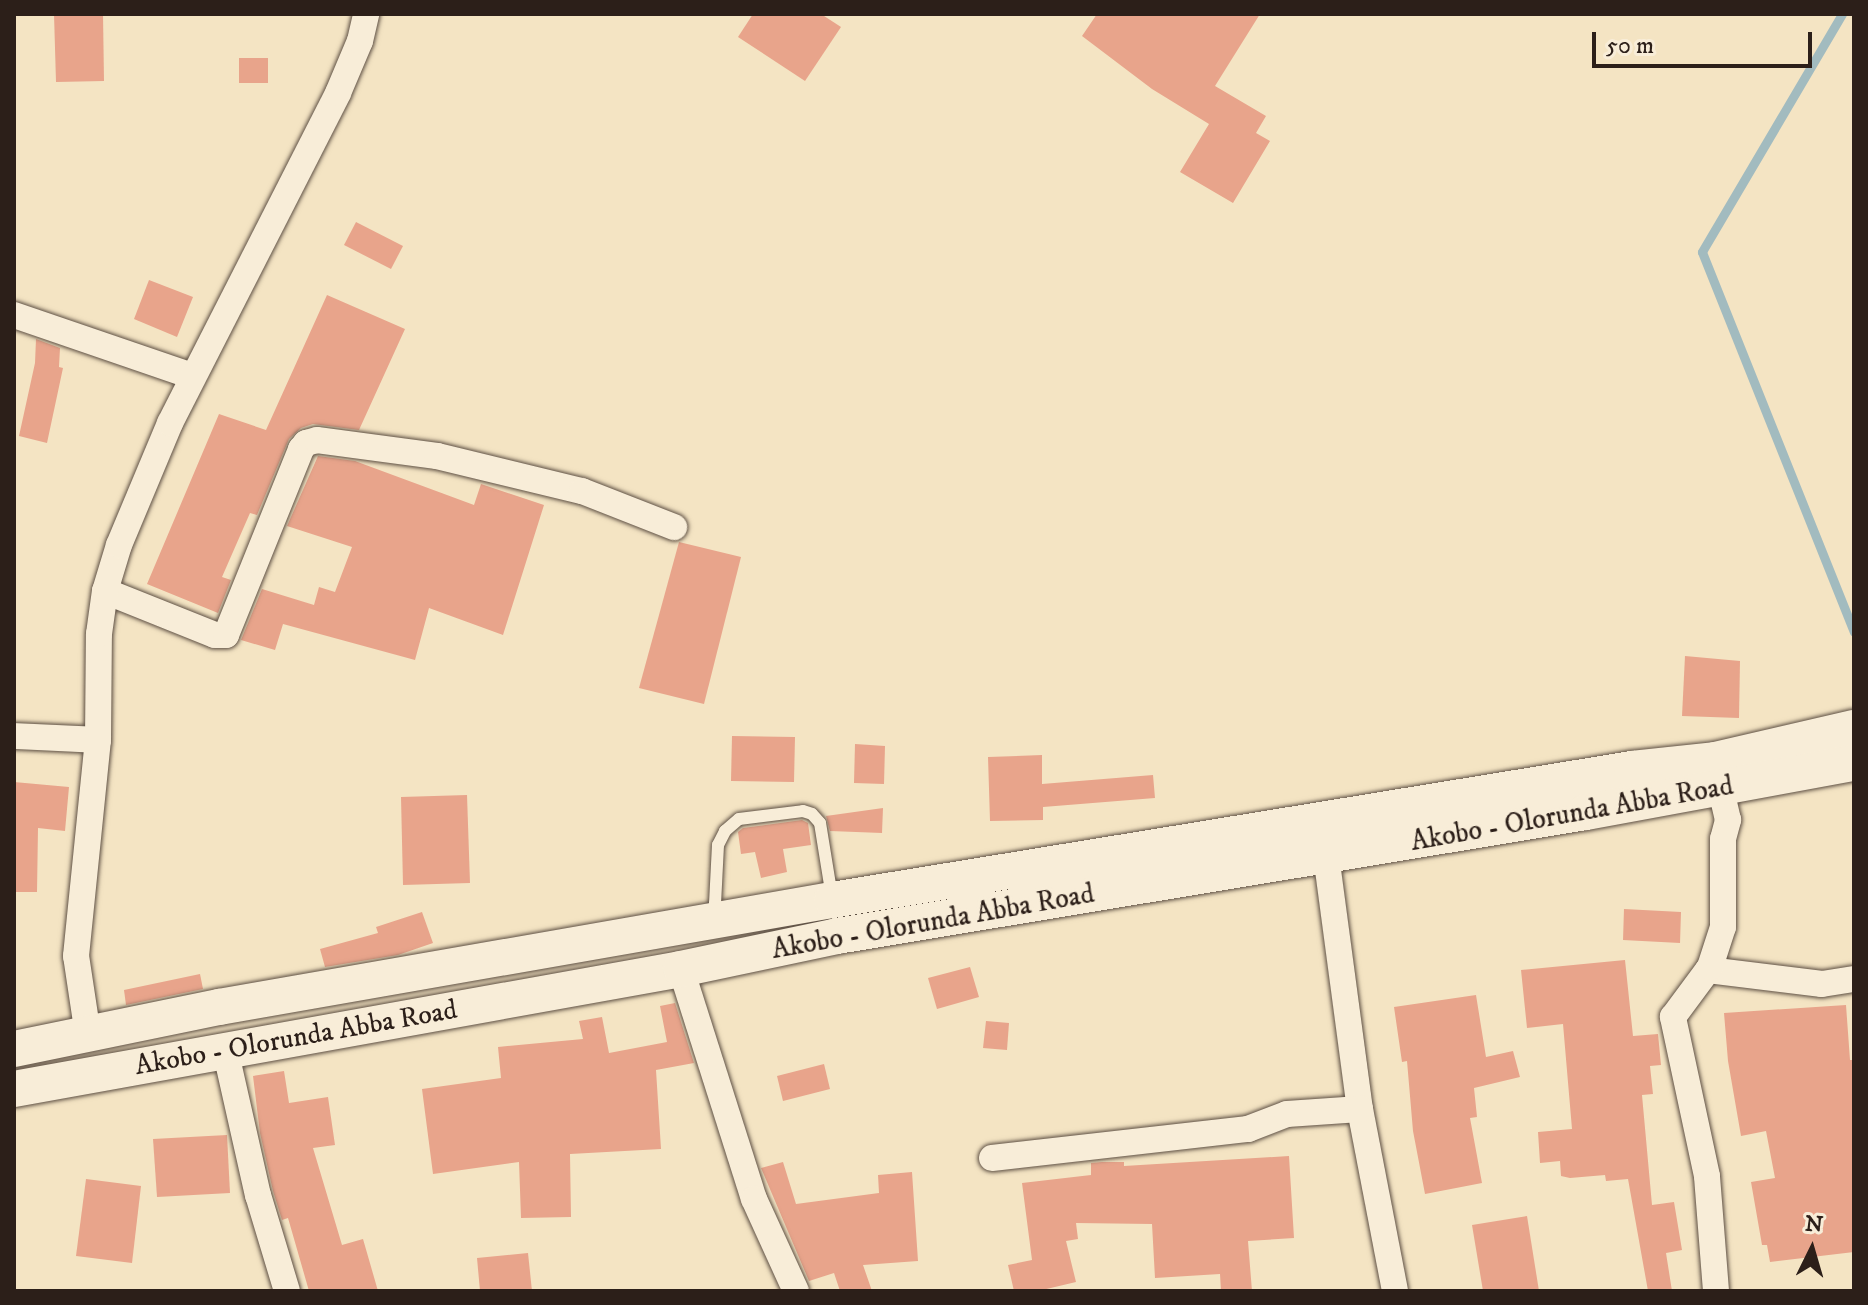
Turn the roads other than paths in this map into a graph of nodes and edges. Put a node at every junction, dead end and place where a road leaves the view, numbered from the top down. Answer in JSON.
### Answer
{"nodes":[{"id":1,"x":366,"y":14,"type":"edge"},
{"id":2,"x":14,"y":315,"type":"edge"},
{"id":3,"x":192,"y":376,"type":"junction"},
{"id":4,"x":674,"y":527,"type":"dead end"},
{"id":5,"x":105,"y":591,"type":"junction"},
{"id":6,"x":1854,"y":728,"type":"edge"},
{"id":7,"x":14,"y":736,"type":"edge"},
{"id":8,"x":98,"y":740,"type":"junction"},
{"id":9,"x":1854,"y":763,"type":"edge"},
{"id":10,"x":1721,"y":789,"type":"junction"},
{"id":11,"x":1610,"y":790,"type":"junction"},
{"id":12,"x":1326,"y":855,"type":"junction"},
{"id":13,"x":832,"y":900,"type":"junction"},
{"id":14,"x":720,"y":922,"type":"junction"},
{"id":15,"x":681,"y":969,"type":"junction"},
{"id":16,"x":1708,"y":970,"type":"junction"},
{"id":17,"x":1854,"y":979,"type":"edge"},
{"id":18,"x":88,"y":1035,"type":"junction"},
{"id":19,"x":14,"y":1049,"type":"edge"},
{"id":20,"x":225,"y":1049,"type":"junction"},
{"id":21,"x":14,"y":1089,"type":"edge"},
{"id":22,"x":1360,"y":1109,"type":"junction"},
{"id":23,"x":992,"y":1158,"type":"dead end"},
{"id":24,"x":287,"y":1291,"type":"edge"},
{"id":25,"x":796,"y":1291,"type":"edge"},
{"id":26,"x":1395,"y":1291,"type":"edge"},
{"id":27,"x":1716,"y":1291,"type":"edge"}],
"edges":[{"from":1,"to":3,"type":"street"},
{"from":2,"to":3,"type":"street"},
{"from":3,"to":5,"type":"street"},
{"from":4,"to":5,"type":"street"},
{"from":5,"to":8,"type":"street"},
{"from":6,"to":11,"type":"main road","name":"Akobo - Olorunda Abba Road"},
{"from":7,"to":8,"type":"street"},
{"from":8,"to":18,"type":"street"},
{"from":9,"to":10,"type":"main road","name":"Akobo - Olorunda Abba Road"},
{"from":10,"to":11,"type":"main road","name":"Akobo - Olorunda Abba Road"},
{"from":10,"to":16,"type":"street"},
{"from":11,"to":12,"type":"main road","name":"Akobo - Olorunda Abba Road"},
{"from":11,"to":13,"type":"main road","name":"Akobo - Olorunda Abba Road"},
{"from":12,"to":15,"type":"main road","name":"Akobo - Olorunda Abba Road"},
{"from":12,"to":22,"type":"street"},
{"from":13,"to":14,"type":"main road","name":"Akobo - Olorunda Abba Road"},
{"from":13,"to":14,"type":"lane"},
{"from":14,"to":18,"type":"main road","name":"Akobo - Olorunda Abba Road"},
{"from":15,"to":20,"type":"main road","name":"Akobo - Olorunda Abba Road"},
{"from":15,"to":25,"type":"street"},
{"from":16,"to":17,"type":"street"},
{"from":16,"to":27,"type":"street"},
{"from":18,"to":19,"type":"main road","name":"Akobo - Olorunda Abba Road"},
{"from":20,"to":21,"type":"main road","name":"Akobo - Olorunda Abba Road"},
{"from":20,"to":24,"type":"street"},
{"from":22,"to":23,"type":"street"},
{"from":22,"to":26,"type":"street"}]}
